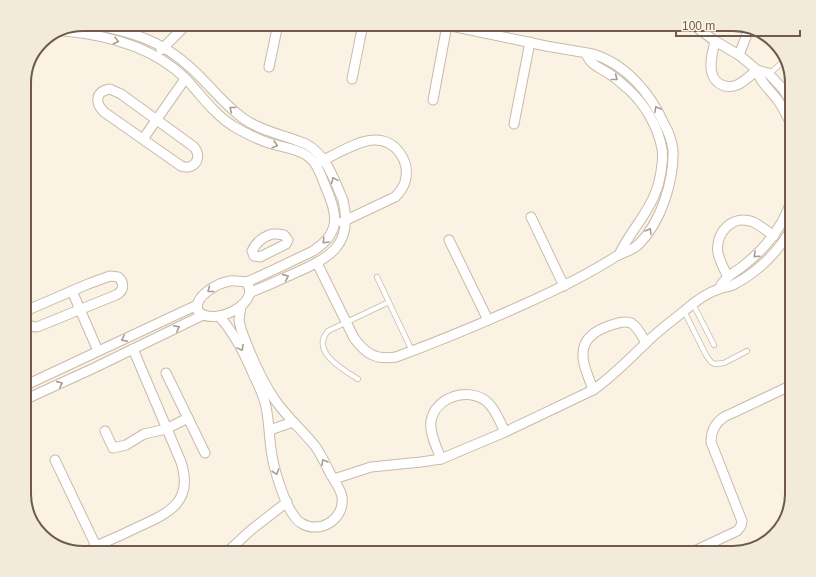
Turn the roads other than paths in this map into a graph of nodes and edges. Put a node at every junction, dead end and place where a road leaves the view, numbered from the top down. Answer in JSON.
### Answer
{"nodes":[{"id":1,"x":119,"y":31,"type":"edge"},
{"id":2,"x":180,"y":31,"type":"edge"},
{"id":3,"x":277,"y":31,"type":"edge"},
{"id":4,"x":362,"y":31,"type":"edge"},
{"id":5,"x":444,"y":31,"type":"edge"},
{"id":6,"x":478,"y":31,"type":"edge"},
{"id":7,"x":701,"y":31,"type":"edge"},
{"id":8,"x":73,"y":32,"type":"edge"},
{"id":9,"x":747,"y":33,"type":"edge"},
{"id":10,"x":715,"y":41,"type":"junction"},
{"id":11,"x":530,"y":42,"type":"junction"},
{"id":12,"x":164,"y":47,"type":"junction"},
{"id":13,"x":586,"y":54,"type":"junction"},
{"id":14,"x":739,"y":55,"type":"junction"},
{"id":15,"x":156,"y":56,"type":"junction"},
{"id":16,"x":781,"y":63,"type":"edge"},
{"id":17,"x":269,"y":67,"type":"dead end"},
{"id":18,"x":757,"y":70,"type":"junction"},
{"id":19,"x":768,"y":74,"type":"junction"},
{"id":20,"x":185,"y":79,"type":"junction"},
{"id":21,"x":352,"y":79,"type":"dead end"},
{"id":22,"x":785,"y":92,"type":"edge"},
{"id":23,"x":433,"y":100,"type":"dead end"},
{"id":24,"x":785,"y":111,"type":"edge"},
{"id":25,"x":157,"y":120,"type":"junction"},
{"id":26,"x":514,"y":124,"type":"dead end"},
{"id":27,"x":142,"y":139,"type":"junction"},
{"id":28,"x":673,"y":148,"type":"junction"},
{"id":29,"x":662,"y":149,"type":"junction"},
{"id":30,"x":324,"y":160,"type":"junction"},
{"id":31,"x":315,"y":164,"type":"junction"},
{"id":32,"x":531,"y":216,"type":"dead end"},
{"id":33,"x":785,"y":218,"type":"edge"},
{"id":34,"x":346,"y":220,"type":"junction"},
{"id":35,"x":335,"y":225,"type":"junction"},
{"id":36,"x":774,"y":236,"type":"junction"},
{"id":37,"x":785,"y":239,"type":"edge"},
{"id":38,"x":450,"y":240,"type":"dead end"},
{"id":39,"x":272,"y":251,"type":"dead end"},
{"id":40,"x":619,"y":254,"type":"junction"},
{"id":41,"x":317,"y":263,"type":"junction"},
{"id":42,"x":279,"y":266,"type":"junction"},
{"id":43,"x":377,"y":277,"type":"dead end"},
{"id":44,"x":728,"y":277,"type":"junction"},
{"id":45,"x":246,"y":282,"type":"junction"},
{"id":46,"x":564,"y":286,"type":"junction"},
{"id":47,"x":719,"y":288,"type":"junction"},
{"id":48,"x":72,"y":291,"type":"junction"},
{"id":49,"x":251,"y":292,"type":"junction"},
{"id":50,"x":389,"y":302,"type":"junction"},
{"id":51,"x":694,"y":304,"type":"junction"},
{"id":52,"x":197,"y":305,"type":"junction"},
{"id":53,"x":241,"y":306,"type":"junction"},
{"id":54,"x":31,"y":309,"type":"edge"},
{"id":55,"x":80,"y":310,"type":"junction"},
{"id":56,"x":684,"y":311,"type":"junction"},
{"id":57,"x":203,"y":315,"type":"junction"},
{"id":58,"x":219,"y":316,"type":"junction"},
{"id":59,"x":488,"y":320,"type":"junction"},
{"id":60,"x":346,"y":323,"type":"junction"},
{"id":61,"x":31,"y":327,"type":"edge"},
{"id":62,"x":646,"y":343,"type":"junction"},
{"id":63,"x":714,"y":345,"type":"dead end"},
{"id":64,"x":133,"y":349,"type":"junction"},
{"id":65,"x":98,"y":351,"type":"junction"},
{"id":66,"x":412,"y":351,"type":"junction"},
{"id":67,"x":747,"y":351,"type":"dead end"},
{"id":68,"x":166,"y":373,"type":"dead end"},
{"id":69,"x":358,"y":379,"type":"dead end"},
{"id":70,"x":31,"y":383,"type":"edge"},
{"id":71,"x":785,"y":388,"type":"edge"},
{"id":72,"x":593,"y":390,"type":"junction"},
{"id":73,"x":31,"y":397,"type":"edge"},
{"id":74,"x":188,"y":418,"type":"junction"},
{"id":75,"x":293,"y":422,"type":"junction"},
{"id":76,"x":166,"y":429,"type":"junction"},
{"id":77,"x":270,"y":430,"type":"junction"},
{"id":78,"x":105,"y":431,"type":"dead end"},
{"id":79,"x":505,"y":432,"type":"junction"},
{"id":80,"x":205,"y":453,"type":"dead end"},
{"id":81,"x":441,"y":459,"type":"junction"},
{"id":82,"x":55,"y":460,"type":"dead end"},
{"id":83,"x":334,"y":479,"type":"junction"},
{"id":84,"x":287,"y":502,"type":"junction"},
{"id":85,"x":96,"y":546,"type":"joint"},
{"id":86,"x":234,"y":546,"type":"edge"},
{"id":87,"x":705,"y":546,"type":"edge"}],
"edges":[{"from":1,"to":12,"type":"street"},
{"from":2,"to":12,"type":"street"},
{"from":3,"to":17,"type":"street"},
{"from":4,"to":21,"type":"street"},
{"from":5,"to":23,"type":"street"},
{"from":6,"to":11,"type":"street"},
{"from":7,"to":10,"type":"street"},
{"from":8,"to":15,"type":"street","one_way":true},
{"from":9,"to":14,"type":"street"},
{"from":10,"to":14,"type":"street"},
{"from":10,"to":18,"type":"street"},
{"from":11,"to":13,"type":"street"},
{"from":11,"to":26,"type":"street"},
{"from":12,"to":15,"type":"street"},
{"from":30,"to":12,"type":"street","one_way":true},
{"from":28,"to":13,"type":"street","one_way":true},
{"from":13,"to":29,"type":"street","one_way":true},
{"from":14,"to":18,"type":"street"},
{"from":15,"to":20,"type":"street"},
{"from":16,"to":19,"type":"lane"},
{"from":18,"to":19,"type":"street"},
{"from":18,"to":24,"type":"street"},
{"from":19,"to":22,"type":"street"},
{"from":20,"to":25,"type":"street"},
{"from":20,"to":31,"type":"street","one_way":true},
{"from":25,"to":27,"type":"street"},
{"from":25,"to":27,"type":"street"},
{"from":25,"to":27,"type":"street"},
{"from":28,"to":29,"type":"street"},
{"from":40,"to":28,"type":"street","one_way":true},
{"from":29,"to":40,"type":"street"},
{"from":30,"to":31,"type":"street"},
{"from":34,"to":30,"type":"street","one_way":true},
{"from":30,"to":34,"type":"street"},
{"from":31,"to":35,"type":"street"},
{"from":32,"to":46,"type":"street"},
{"from":33,"to":36,"type":"street"},
{"from":34,"to":35,"type":"street"},
{"from":34,"to":41,"type":"street"},
{"from":35,"to":42,"type":"street","one_way":true},
{"from":36,"to":44,"type":"street","one_way":true},
{"from":36,"to":44,"type":"street"},
{"from":37,"to":47,"type":"street"},
{"from":38,"to":59,"type":"street"},
{"from":39,"to":42,"type":"street"},
{"from":40,"to":46,"type":"street"},
{"from":49,"to":41,"type":"street","one_way":true},
{"from":41,"to":60,"type":"street"},
{"from":42,"to":45,"type":"street"},
{"from":43,"to":50,"type":"lane"},
{"from":44,"to":47,"type":"street"},
{"from":45,"to":49,"type":"street"},
{"from":45,"to":52,"type":"street","one_way":true},
{"from":46,"to":59,"type":"street"},
{"from":47,"to":51,"type":"street"},
{"from":48,"to":54,"type":"street"},
{"from":48,"to":55,"type":"street"},
{"from":48,"to":55,"type":"street"},
{"from":49,"to":53,"type":"street"},
{"from":50,"to":60,"type":"lane"},
{"from":50,"to":66,"type":"lane"},
{"from":51,"to":56,"type":"street"},
{"from":51,"to":63,"type":"lane"},
{"from":52,"to":57,"type":"street"},
{"from":52,"to":65,"type":"street","one_way":true},
{"from":53,"to":58,"type":"street"},
{"from":53,"to":75,"type":"street"},
{"from":55,"to":61,"type":"street"},
{"from":55,"to":65,"type":"street"},
{"from":56,"to":62,"type":"street"},
{"from":56,"to":67,"type":"lane"},
{"from":57,"to":58,"type":"street"},
{"from":64,"to":57,"type":"street","one_way":true},
{"from":58,"to":77,"type":"street","one_way":true},
{"from":59,"to":66,"type":"street"},
{"from":60,"to":66,"type":"street"},
{"from":60,"to":69,"type":"lane"},
{"from":62,"to":72,"type":"street"},
{"from":62,"to":72,"type":"street"},
{"from":73,"to":64,"type":"street","one_way":true},
{"from":64,"to":76,"type":"street"},
{"from":65,"to":70,"type":"street"},
{"from":68,"to":74,"type":"street"},
{"from":71,"to":87,"type":"street"},
{"from":72,"to":79,"type":"street"},
{"from":74,"to":76,"type":"street"},
{"from":74,"to":80,"type":"street"},
{"from":75,"to":77,"type":"street"},
{"from":83,"to":75,"type":"street","one_way":true},
{"from":76,"to":78,"type":"street"},
{"from":76,"to":85,"type":"street"},
{"from":77,"to":84,"type":"street","one_way":true},
{"from":79,"to":81,"type":"street"},
{"from":79,"to":81,"type":"street"},
{"from":81,"to":83,"type":"street"},
{"from":82,"to":85,"type":"street"},
{"from":83,"to":84,"type":"street"},
{"from":84,"to":86,"type":"street"}]}
